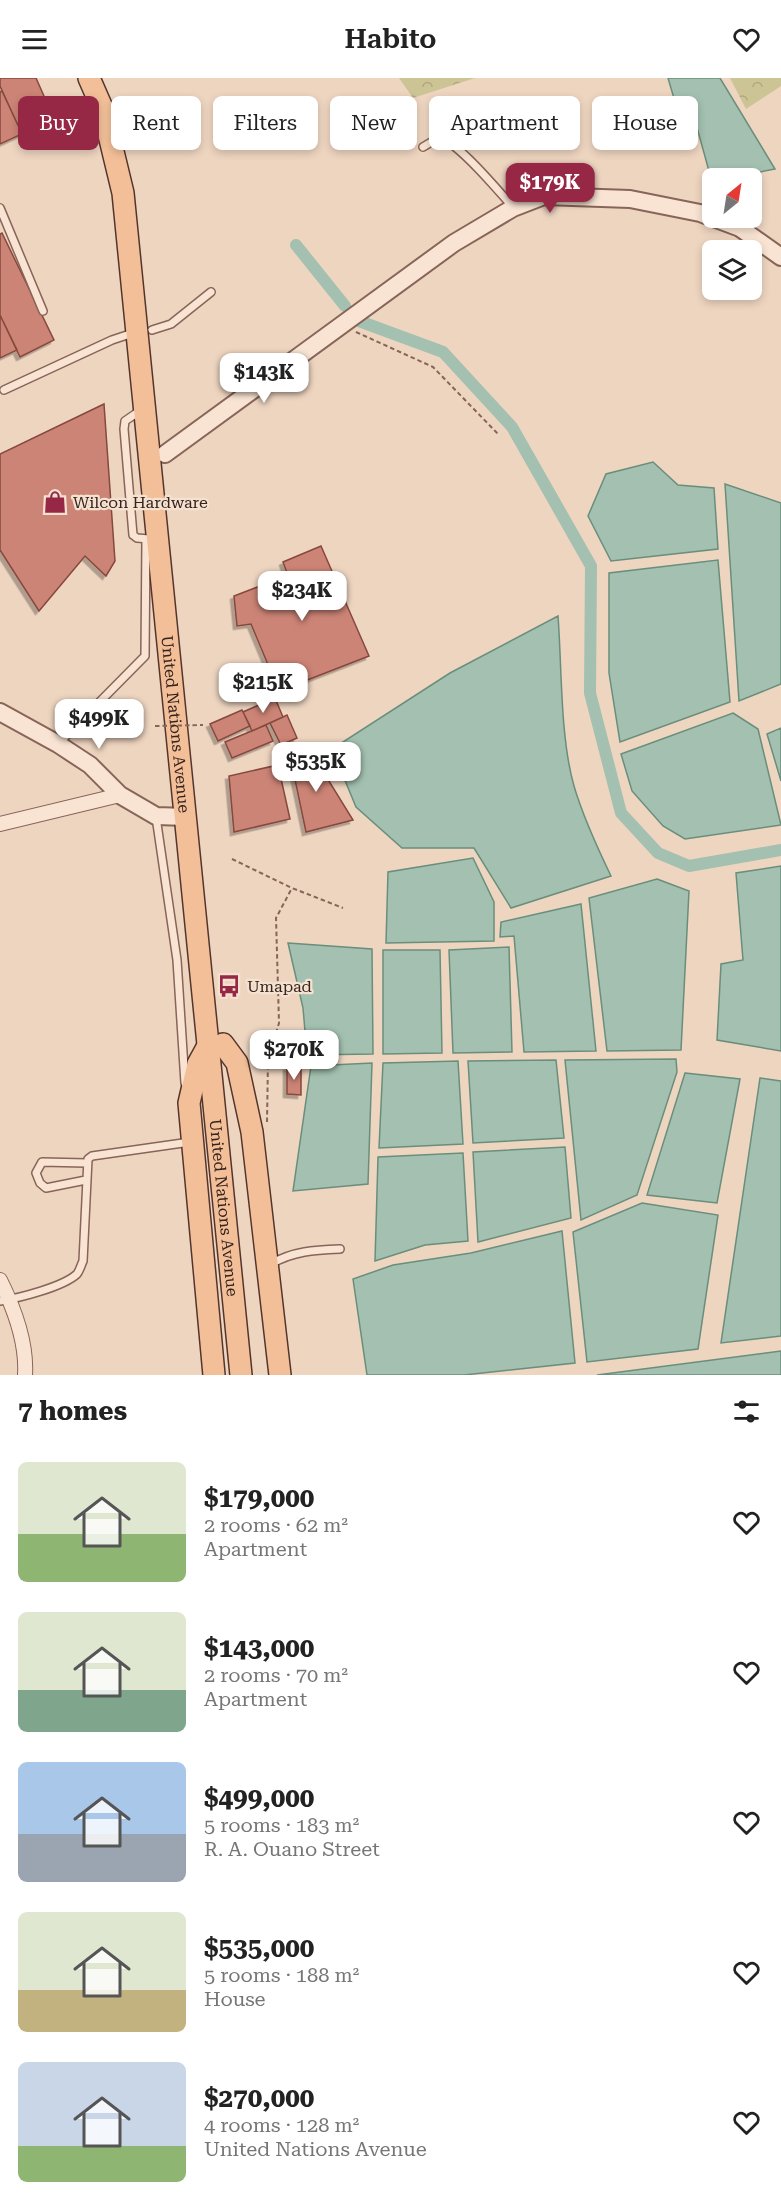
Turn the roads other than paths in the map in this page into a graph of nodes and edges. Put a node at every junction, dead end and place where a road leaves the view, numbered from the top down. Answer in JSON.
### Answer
{"nodes":[{"id":1,"x":89,"y":78,"type":"edge"},
{"id":2,"x":104,"y":78,"type":"edge"},
{"id":3,"x":423,"y":147,"type":"dead end"},
{"id":4,"x":0,"y":208,"type":"edge"},
{"id":5,"x":513,"y":208,"type":"junction"},
{"id":6,"x":781,"y":257,"type":"edge"},
{"id":7,"x":211,"y":292,"type":"dead end"},
{"id":8,"x":43,"y":311,"type":"dead end"},
{"id":9,"x":145,"y":331,"type":"junction"},
{"id":10,"x":4,"y":390,"type":"dead end"},
{"id":11,"x":165,"y":454,"type":"junction"},
{"id":12,"x":152,"y":538,"type":"junction"},
{"id":13,"x":0,"y":712,"type":"edge"},
{"id":14,"x":58,"y":744,"type":"junction"},
{"id":15,"x":120,"y":795,"type":"junction"},
{"id":16,"x":156,"y":816,"type":"junction"},
{"id":17,"x":187,"y":817,"type":"junction"},
{"id":18,"x":0,"y":824,"type":"edge"},
{"id":19,"x":217,"y":1044,"type":"junction"},
{"id":20,"x":189,"y":1103,"type":"junction"},
{"id":21,"x":193,"y":1141,"type":"junction"},
{"id":22,"x":86,"y":1163,"type":"junction"},
{"id":23,"x":86,"y":1180,"type":"junction"},
{"id":24,"x":340,"y":1248,"type":"dead end"},
{"id":25,"x":267,"y":1267,"type":"junction"},
{"id":26,"x":0,"y":1280,"type":"edge"},
{"id":27,"x":5,"y":1301,"type":"edge"},
{"id":28,"x":25,"y":1375,"type":"edge"},
{"id":29,"x":214,"y":1375,"type":"edge"},
{"id":30,"x":241,"y":1375,"type":"edge"},
{"id":31,"x":254,"y":1375,"type":"edge"},
{"id":32,"x":280,"y":1375,"type":"edge"}],
"edges":[{"from":1,"to":9,"type":"main road","name":"United Nations Avenue"},
{"from":2,"to":9,"type":"main road","name":"United Nations Avenue"},
{"from":3,"to":5,"type":"lane"},
{"from":4,"to":8,"type":"lane"},
{"from":5,"to":6,"type":"street"},
{"from":5,"to":11,"type":"street"},
{"from":7,"to":9,"type":"lane"},
{"from":9,"to":10,"type":"lane"},
{"from":9,"to":11,"type":"main road","name":"United Nations Avenue"},
{"from":9,"to":12,"type":"main road","name":"United Nations Avenue"},
{"from":11,"to":19,"type":"main road","name":"United Nations Avenue"},
{"from":12,"to":14,"type":"lane"},
{"from":12,"to":17,"type":"main road","name":"United Nations Avenue"},
{"from":13,"to":14,"type":"street"},
{"from":14,"to":15,"type":"street"},
{"from":15,"to":16,"type":"street"},
{"from":15,"to":18,"type":"street"},
{"from":16,"to":17,"type":"street"},
{"from":16,"to":20,"type":"lane"},
{"from":17,"to":19,"type":"main road","name":"United Nations Avenue"},
{"from":19,"to":20,"type":"main road"},
{"from":19,"to":25,"type":"main road"},
{"from":19,"to":30,"type":"main road","name":"United Nations Avenue"},
{"from":19,"to":31,"type":"main road","name":"United Nations Avenue"},
{"from":20,"to":21,"type":"main road"},
{"from":21,"to":22,"type":"lane"},
{"from":21,"to":29,"type":"main road"},
{"from":22,"to":23,"type":"lane"},
{"from":22,"to":23,"type":"lane"},
{"from":23,"to":27,"type":"lane"},
{"from":24,"to":25,"type":"lane"},
{"from":25,"to":32,"type":"main road"},
{"from":26,"to":27,"type":"street"},
{"from":27,"to":28,"type":"street"}]}
